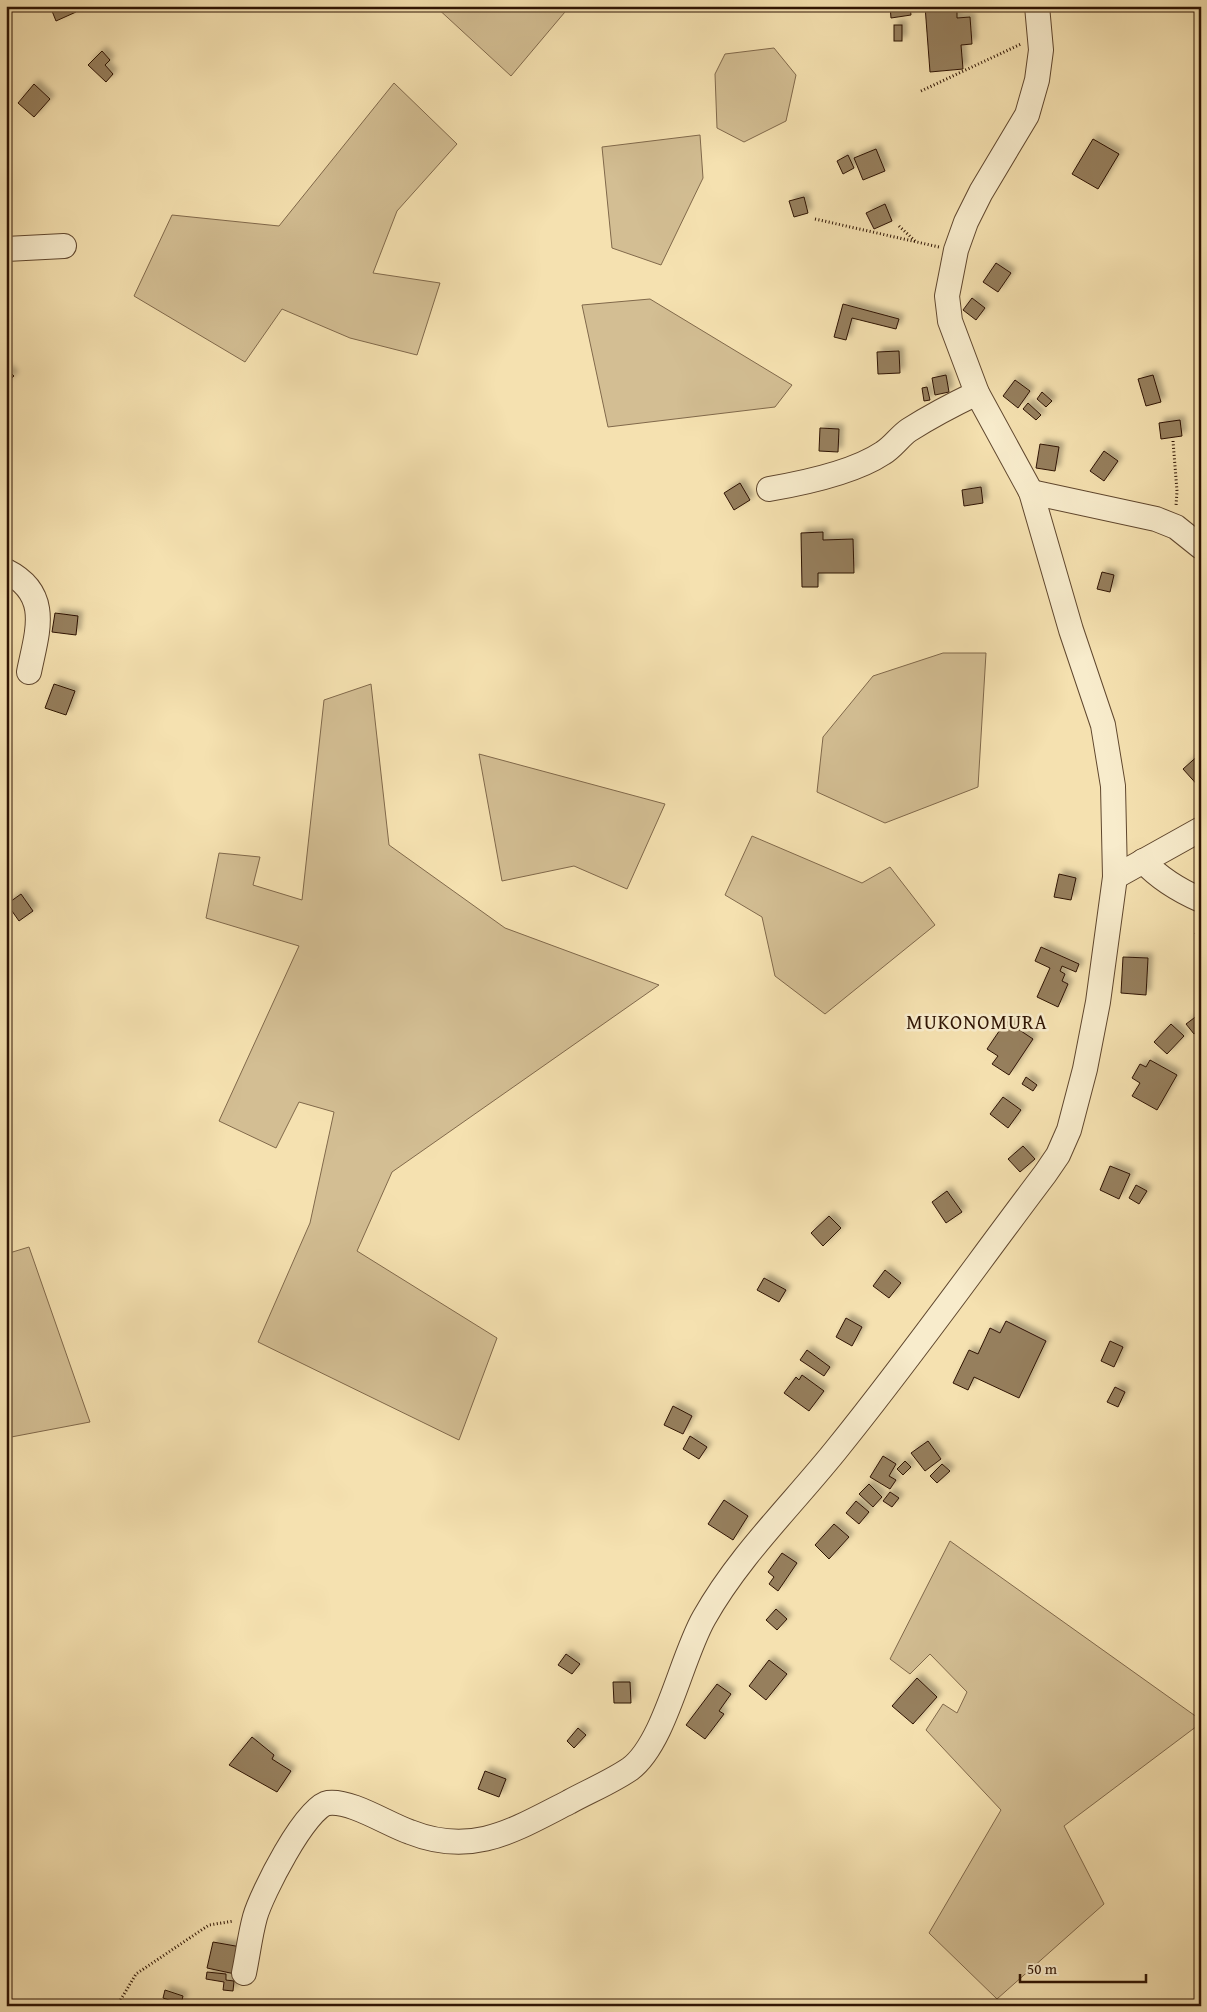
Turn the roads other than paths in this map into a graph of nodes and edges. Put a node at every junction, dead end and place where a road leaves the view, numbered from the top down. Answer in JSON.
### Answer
{"nodes":[{"id":1,"x":1037,"y":6,"type":"edge"},
{"id":2,"x":64,"y":246,"type":"dead end"},
{"id":3,"x":6,"y":248,"type":"edge"},
{"id":4,"x":977,"y":393,"type":"junction"},
{"id":5,"x":769,"y":489,"type":"dead end"},
{"id":6,"x":1031,"y":492,"type":"junction"},
{"id":7,"x":1201,"y":547,"type":"edge"},
{"id":8,"x":6,"y":571,"type":"edge"},
{"id":9,"x":29,"y":672,"type":"dead end"},
{"id":10,"x":1201,"y":829,"type":"edge"},
{"id":11,"x":1143,"y":861,"type":"junction"},
{"id":12,"x":1115,"y":876,"type":"junction"},
{"id":13,"x":1201,"y":900,"type":"edge"},
{"id":14,"x":244,"y":1972,"type":"dead end"}],
"edges":[{"from":1,"to":4,"type":"street"},
{"from":2,"to":3,"type":"street"},
{"from":4,"to":5,"type":"street"},
{"from":4,"to":6,"type":"street"},
{"from":6,"to":7,"type":"street"},
{"from":6,"to":12,"type":"street"},
{"from":8,"to":9,"type":"street"},
{"from":10,"to":11,"type":"street"},
{"from":11,"to":12,"type":"street"},
{"from":11,"to":13,"type":"street"},
{"from":12,"to":14,"type":"street"}]}
